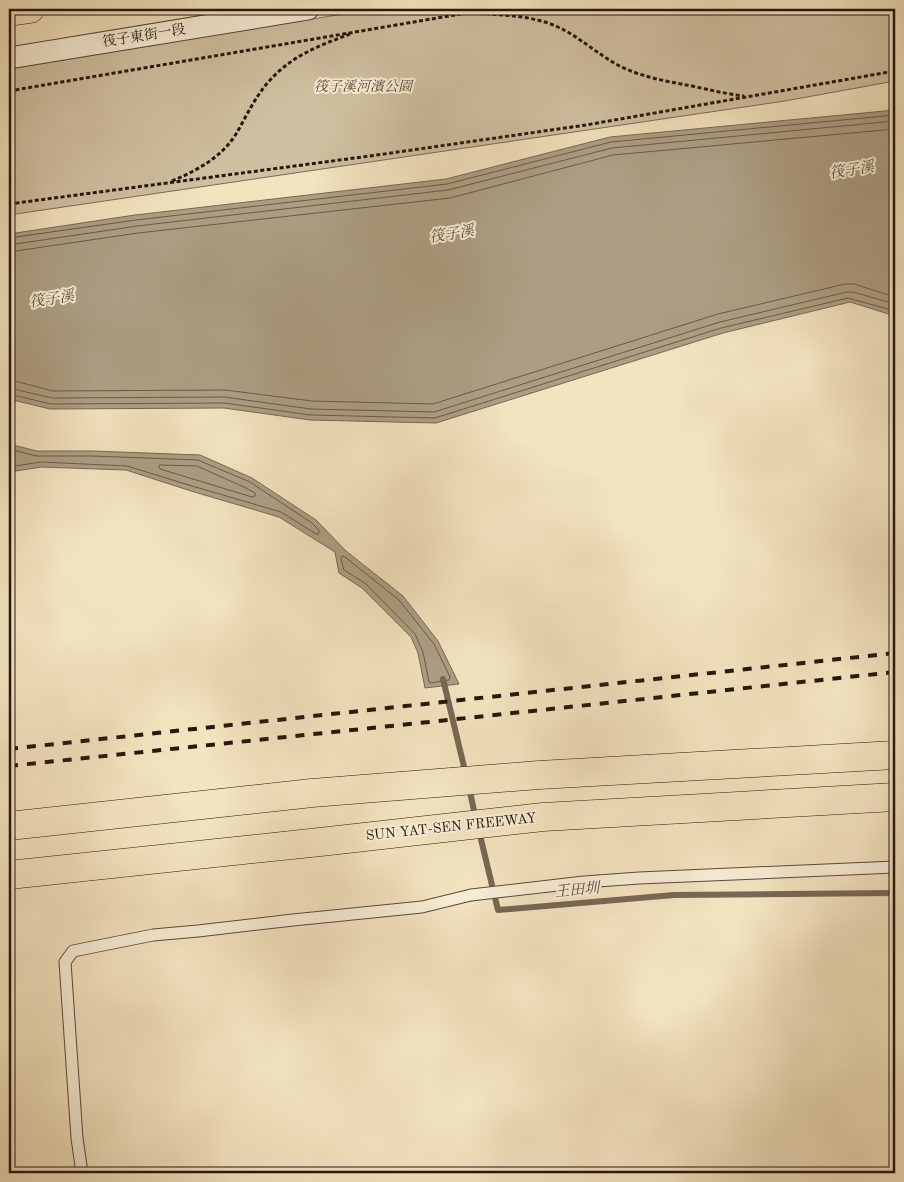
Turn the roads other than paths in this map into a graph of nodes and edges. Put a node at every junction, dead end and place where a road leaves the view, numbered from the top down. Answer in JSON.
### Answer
{"nodes":[{"id":1,"x":30,"y":9,"type":"edge"},
{"id":2,"x":308,"y":9,"type":"edge"},
{"id":3,"x":9,"y":12,"type":"edge"},
{"id":4,"x":9,"y":58,"type":"edge"},
{"id":5,"x":895,"y":755,"type":"edge"},
{"id":6,"x":895,"y":797,"type":"edge"},
{"id":7,"x":9,"y":826,"type":"edge"},
{"id":8,"x":895,"y":867,"type":"edge"},
{"id":9,"x":9,"y":875,"type":"edge"},
{"id":10,"x":82,"y":1173,"type":"edge"}],
"edges":[{"from":1,"to":3,"type":"highway"},
{"from":2,"to":4,"type":"street","name":"筏子東街一段"},
{"from":5,"to":7,"type":"highway"},
{"from":6,"to":9,"type":"highway","name":"SUN YAT-SEN FREEWAY"},
{"from":8,"to":10,"type":"lane"}]}
